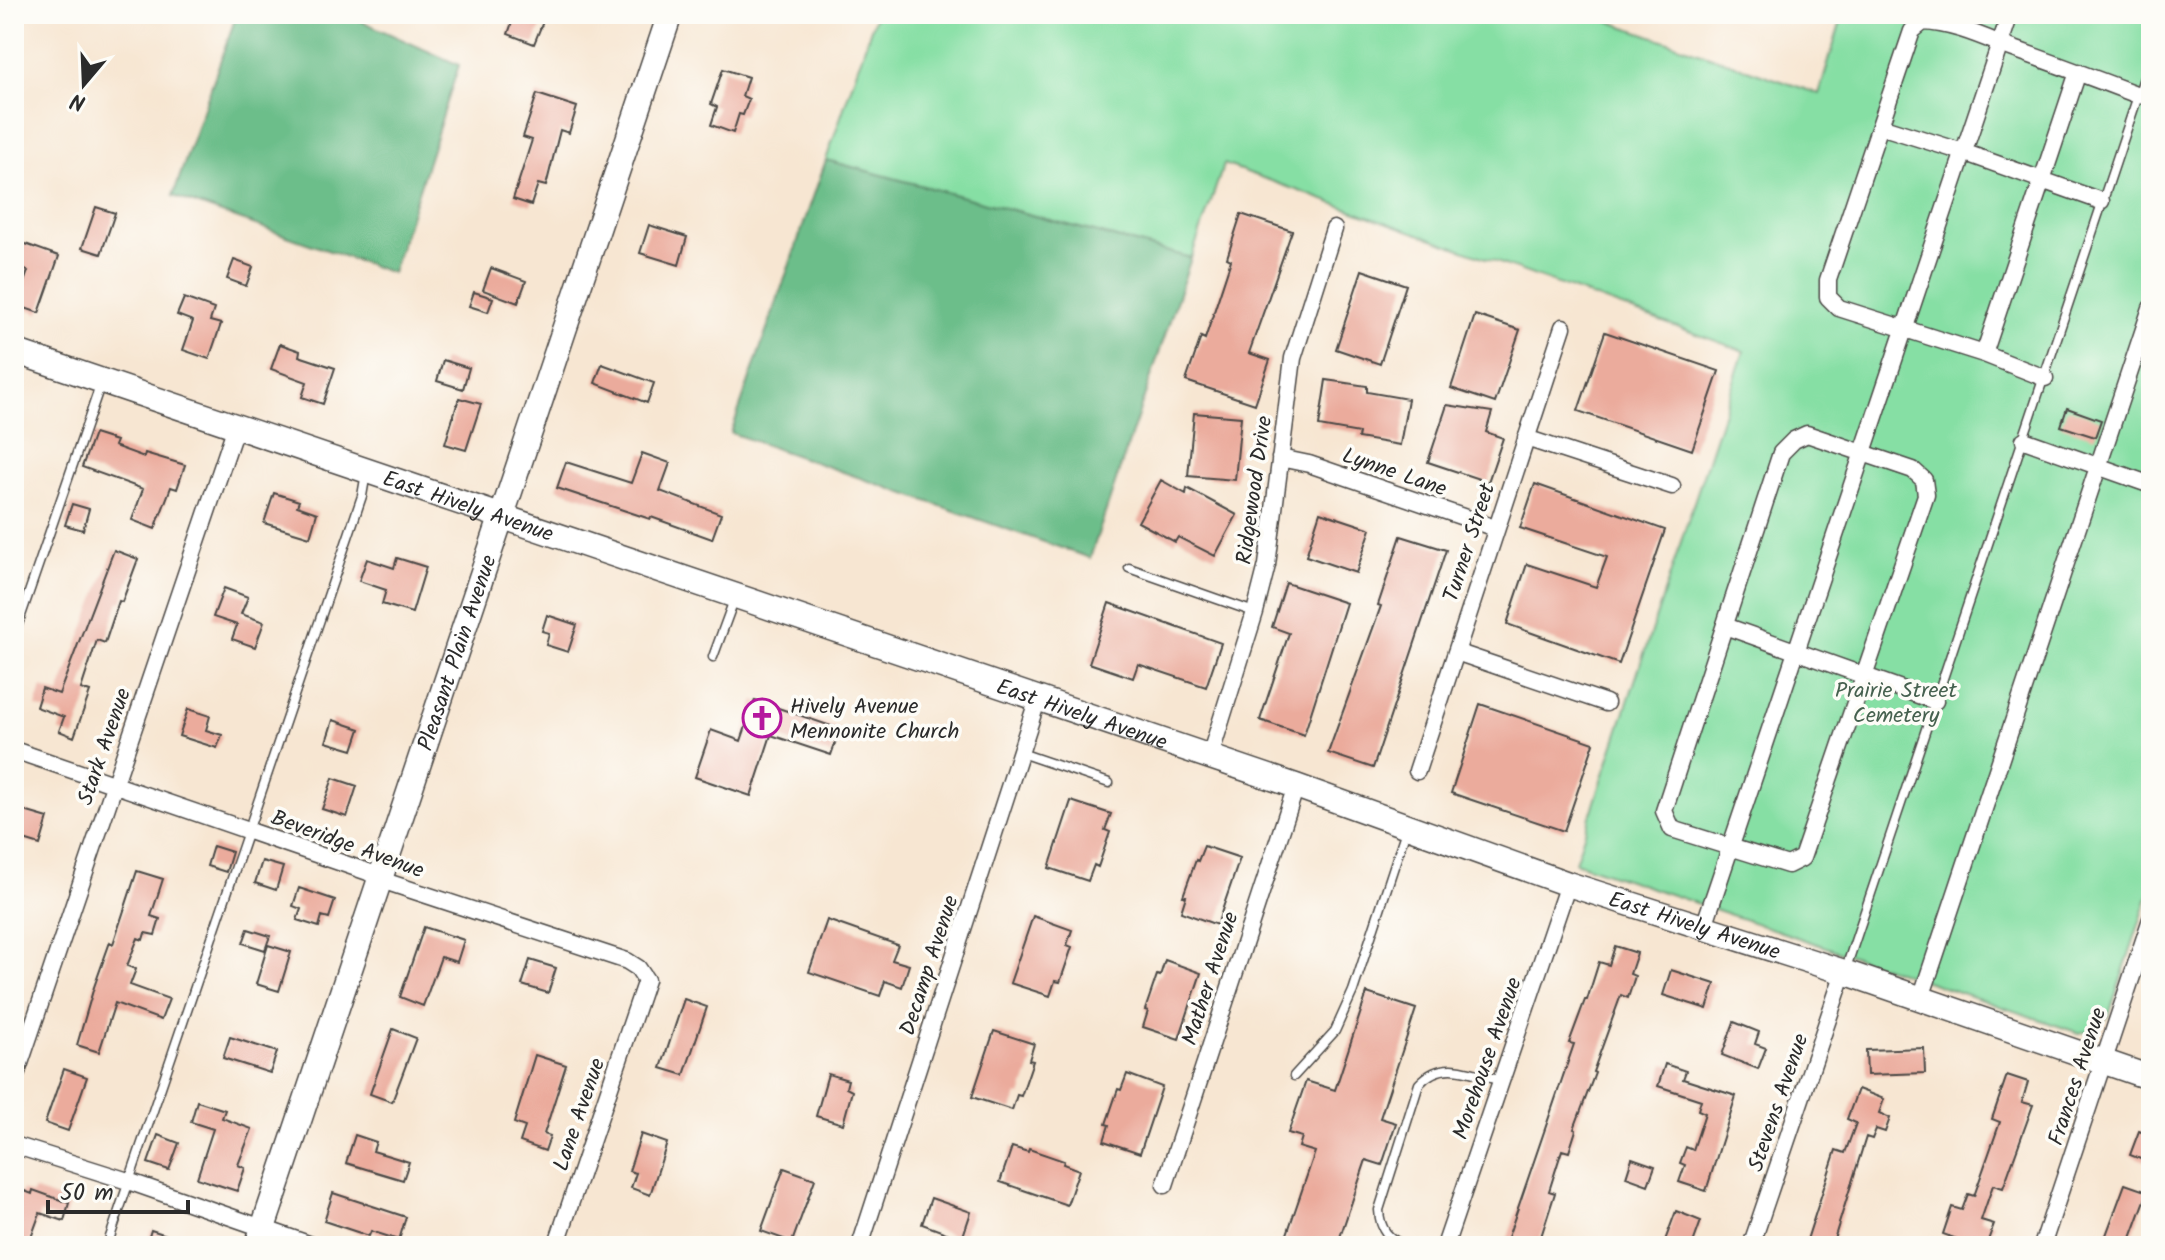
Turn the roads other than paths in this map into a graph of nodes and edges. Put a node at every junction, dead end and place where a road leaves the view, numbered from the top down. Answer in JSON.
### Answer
{"nodes":[{"id":1,"x":670,"y":14,"type":"edge"},
{"id":2,"x":2010,"y":14,"type":"edge"},
{"id":3,"x":2000,"y":43,"type":"junction"},
{"id":4,"x":2151,"y":57,"type":"edge"},
{"id":5,"x":2078,"y":72,"type":"junction"},
{"id":6,"x":2138,"y":95,"type":"junction"},
{"id":7,"x":1880,"y":126,"type":"junction"},
{"id":8,"x":1963,"y":152,"type":"junction"},
{"id":9,"x":2040,"y":179,"type":"junction"},
{"id":10,"x":2101,"y":201,"type":"junction"},
{"id":11,"x":1334,"y":229,"type":"dead end"},
{"id":12,"x":2151,"y":308,"type":"edge"},
{"id":13,"x":1563,"y":327,"type":"dead end"},
{"id":14,"x":1905,"y":327,"type":"junction"},
{"id":15,"x":14,"y":351,"type":"edge"},
{"id":16,"x":1984,"y":354,"type":"junction"},
{"id":17,"x":2045,"y":378,"type":"junction"},
{"id":18,"x":102,"y":381,"type":"junction"},
{"id":19,"x":236,"y":426,"type":"junction"},
{"id":20,"x":1526,"y":438,"type":"junction"},
{"id":21,"x":2024,"y":440,"type":"junction"},
{"id":22,"x":1861,"y":453,"type":"junction"},
{"id":23,"x":1280,"y":458,"type":"junction"},
{"id":24,"x":2098,"y":467,"type":"junction"},
{"id":25,"x":366,"y":470,"type":"junction"},
{"id":26,"x":2151,"y":485,"type":"edge"},
{"id":27,"x":1672,"y":486,"type":"dead end"},
{"id":28,"x":501,"y":516,"type":"junction"},
{"id":29,"x":1495,"y":528,"type":"junction"},
{"id":30,"x":1129,"y":568,"type":"dead end"},
{"id":31,"x":735,"y":596,"type":"junction"},
{"id":32,"x":1255,"y":612,"type":"junction"},
{"id":33,"x":1725,"y":626,"type":"junction"},
{"id":34,"x":14,"y":636,"type":"edge"},
{"id":35,"x":1797,"y":650,"type":"junction"},
{"id":36,"x":1456,"y":652,"type":"junction"},
{"id":37,"x":713,"y":657,"type":"dead end"},
{"id":38,"x":1863,"y":675,"type":"junction"},
{"id":39,"x":1038,"y":698,"type":"junction"},
{"id":40,"x":1935,"y":701,"type":"junction"},
{"id":41,"x":1606,"y":703,"type":"dead end"},
{"id":42,"x":14,"y":750,"type":"edge"},
{"id":43,"x":1020,"y":753,"type":"junction"},
{"id":44,"x":1210,"y":756,"type":"junction"},
{"id":45,"x":1417,"y":771,"type":"dead end"},
{"id":46,"x":1109,"y":783,"type":"dead end"},
{"id":47,"x":113,"y":784,"type":"junction"},
{"id":48,"x":1296,"y":786,"type":"junction"},
{"id":49,"x":1407,"y":825,"type":"junction"},
{"id":50,"x":248,"y":830,"type":"junction"},
{"id":51,"x":1731,"y":845,"type":"junction"},
{"id":52,"x":381,"y":880,"type":"junction"},
{"id":53,"x":1568,"y":884,"type":"junction"},
{"id":54,"x":2151,"y":919,"type":"edge"},
{"id":55,"x":1703,"y":929,"type":"junction"},
{"id":56,"x":1844,"y":972,"type":"junction"},
{"id":57,"x":642,"y":996,"type":"joint"},
{"id":58,"x":1921,"y":998,"type":"junction"},
{"id":59,"x":2104,"y":1063,"type":"junction"},
{"id":60,"x":1294,"y":1076,"type":"dead end"},
{"id":61,"x":2151,"y":1078,"type":"edge"},
{"id":62,"x":14,"y":1081,"type":"edge"},
{"id":63,"x":1501,"y":1081,"type":"junction"},
{"id":64,"x":14,"y":1145,"type":"edge"},
{"id":65,"x":128,"y":1181,"type":"junction"},
{"id":66,"x":1165,"y":1185,"type":"dead end"},
{"id":67,"x":260,"y":1237,"type":"edge"},
{"id":68,"x":107,"y":1246,"type":"edge"},
{"id":69,"x":314,"y":1246,"type":"edge"},
{"id":70,"x":556,"y":1246,"type":"edge"},
{"id":71,"x":860,"y":1246,"type":"edge"},
{"id":72,"x":1407,"y":1246,"type":"edge"},
{"id":73,"x":1445,"y":1246,"type":"edge"},
{"id":74,"x":1751,"y":1246,"type":"edge"},
{"id":75,"x":2042,"y":1246,"type":"edge"}],
"edges":[{"from":1,"to":28,"type":"street","name":"Pleasant Plain Avenue"},
{"from":2,"to":3,"type":"street"},
{"from":3,"to":5,"type":"street"},
{"from":3,"to":7,"type":"street"},
{"from":3,"to":8,"type":"street"},
{"from":4,"to":6,"type":"lane"},
{"from":5,"to":6,"type":"street"},
{"from":5,"to":9,"type":"street"},
{"from":6,"to":10,"type":"lane"},
{"from":7,"to":8,"type":"street"},
{"from":7,"to":14,"type":"street"},
{"from":8,"to":9,"type":"street"},
{"from":8,"to":14,"type":"street"},
{"from":9,"to":10,"type":"street"},
{"from":9,"to":16,"type":"street"},
{"from":10,"to":17,"type":"lane"},
{"from":11,"to":23,"type":"street","name":"Ridgewood Drive"},
{"from":12,"to":24,"type":"street"},
{"from":13,"to":20,"type":"street","name":"Turner Street"},
{"from":14,"to":16,"type":"street"},
{"from":14,"to":22,"type":"street"},
{"from":15,"to":18,"type":"street","name":"East Hively Avenue"},
{"from":16,"to":17,"type":"street"},
{"from":17,"to":21,"type":"lane"},
{"from":18,"to":19,"type":"street","name":"East Hively Avenue"},
{"from":18,"to":34,"type":"lane"},
{"from":19,"to":25,"type":"street","name":"East Hively Avenue"},
{"from":19,"to":47,"type":"street","name":"Stark Avenue"},
{"from":20,"to":27,"type":"street"},
{"from":20,"to":29,"type":"street","name":"Turner Street"},
{"from":21,"to":24,"type":"street"},
{"from":21,"to":40,"type":"lane"},
{"from":22,"to":33,"type":"street"},
{"from":22,"to":35,"type":"street"},
{"from":22,"to":38,"type":"street"},
{"from":23,"to":29,"type":"street","name":"Lynne Lane"},
{"from":23,"to":32,"type":"street","name":"Ridgewood Drive"},
{"from":24,"to":26,"type":"street"},
{"from":24,"to":58,"type":"street"},
{"from":25,"to":28,"type":"street","name":"East Hively Avenue"},
{"from":25,"to":50,"type":"lane"},
{"from":28,"to":31,"type":"street","name":"East Hively Avenue"},
{"from":28,"to":52,"type":"street","name":"Pleasant Plain Avenue"},
{"from":29,"to":36,"type":"street","name":"Turner Street"},
{"from":30,"to":32,"type":"lane"},
{"from":31,"to":37,"type":"lane"},
{"from":31,"to":39,"type":"street","name":"East Hively Avenue"},
{"from":32,"to":44,"type":"street","name":"Ridgewood Drive"},
{"from":33,"to":35,"type":"street"},
{"from":33,"to":51,"type":"street"},
{"from":35,"to":38,"type":"street"},
{"from":35,"to":51,"type":"street"},
{"from":36,"to":41,"type":"street"},
{"from":36,"to":45,"type":"street","name":"Turner Street"},
{"from":38,"to":40,"type":"street"},
{"from":38,"to":51,"type":"street"},
{"from":39,"to":43,"type":"street","name":"Decamp Avenue"},
{"from":39,"to":44,"type":"street","name":"East Hively Avenue"},
{"from":40,"to":56,"type":"lane"},
{"from":42,"to":47,"type":"street","name":"Beveridge Avenue"},
{"from":43,"to":46,"type":"lane"},
{"from":43,"to":71,"type":"street","name":"Decamp Avenue"},
{"from":44,"to":48,"type":"street","name":"East Hively Avenue"},
{"from":47,"to":50,"type":"street","name":"Beveridge Avenue"},
{"from":47,"to":62,"type":"street","name":"Stark Avenue"},
{"from":48,"to":49,"type":"street","name":"East Hively Avenue"},
{"from":48,"to":66,"type":"street","name":"Mather Avenue"},
{"from":49,"to":53,"type":"street","name":"East Hively Avenue"},
{"from":49,"to":60,"type":"lane"},
{"from":50,"to":52,"type":"street","name":"Beveridge Avenue"},
{"from":50,"to":65,"type":"lane"},
{"from":51,"to":55,"type":"street"},
{"from":52,"to":57,"type":"street","name":"Beveridge Avenue"},
{"from":52,"to":67,"type":"street","name":"Pleasant Plain Avenue"},
{"from":53,"to":55,"type":"street","name":"East Hively Avenue"},
{"from":53,"to":63,"type":"street","name":"Morehouse Avenue"},
{"from":54,"to":59,"type":"street","name":"Frances Avenue"},
{"from":55,"to":56,"type":"street","name":"East Hively Avenue"},
{"from":56,"to":58,"type":"street","name":"East Hively Avenue"},
{"from":56,"to":74,"type":"street","name":"Stevens Avenue"},
{"from":57,"to":70,"type":"street","name":"Lane Avenue"},
{"from":58,"to":59,"type":"street","name":"East Hively Avenue"},
{"from":59,"to":61,"type":"street","name":"East Hively Avenue"},
{"from":59,"to":75,"type":"street","name":"Frances Avenue"},
{"from":63,"to":72,"type":"lane"},
{"from":63,"to":73,"type":"street","name":"Morehouse Avenue"},
{"from":64,"to":65,"type":"street"},
{"from":65,"to":67,"type":"street"},
{"from":65,"to":68,"type":"lane"},
{"from":67,"to":69,"type":"street"}]}
